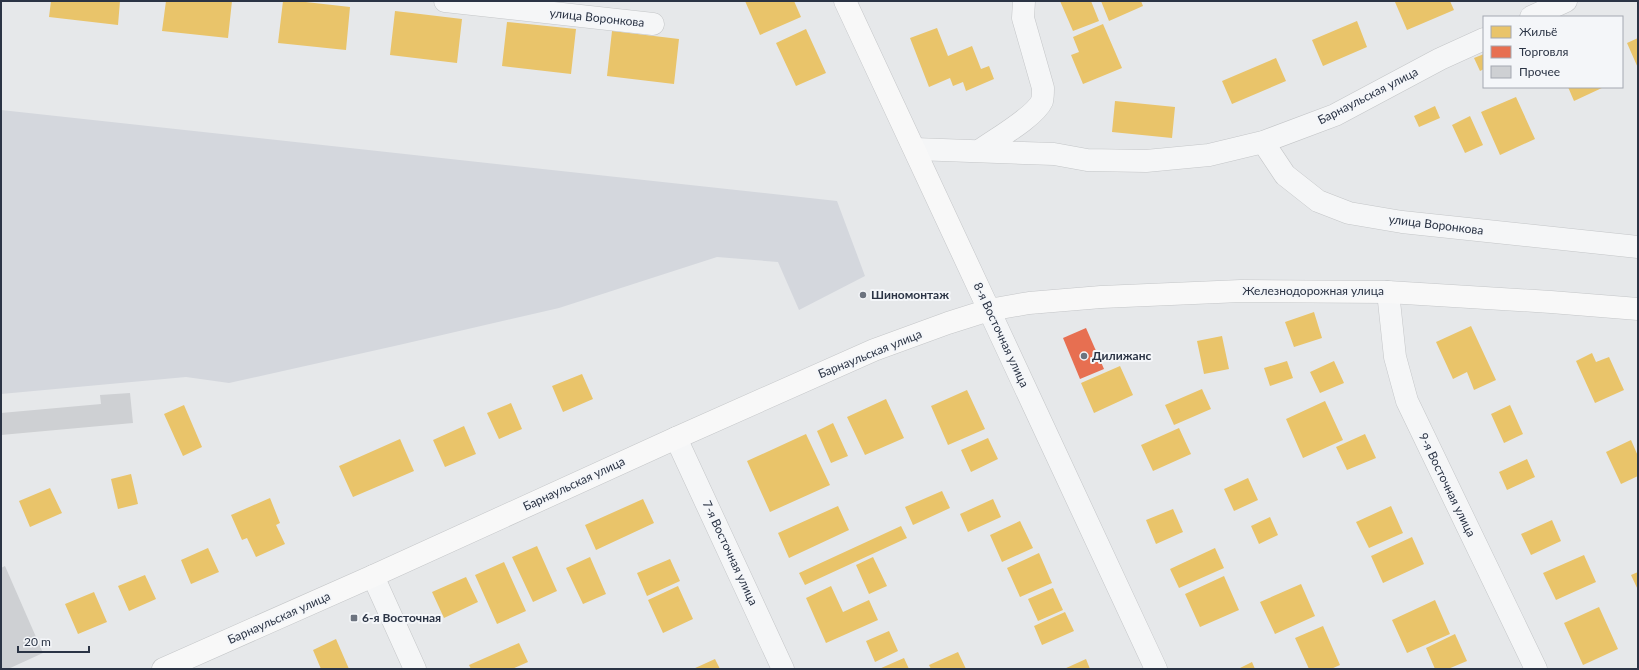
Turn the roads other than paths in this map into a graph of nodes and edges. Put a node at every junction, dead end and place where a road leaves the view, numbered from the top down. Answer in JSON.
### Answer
{"nodes":[{"id":1,"x":445,"y":1,"type":"edge"},
{"id":2,"x":845,"y":1,"type":"edge"},
{"id":3,"x":1024,"y":1,"type":"edge"},
{"id":4,"x":1566,"y":1,"type":"edge"},
{"id":5,"x":1533,"y":16,"type":"edge"},
{"id":6,"x":653,"y":24,"type":"dead end"},
{"id":7,"x":1483,"y":39,"type":"edge"},
{"id":8,"x":1263,"y":142,"type":"junction"},
{"id":9,"x":914,"y":148,"type":"junction"},
{"id":10,"x":979,"y":151,"type":"junction"},
{"id":11,"x":1638,"y":247,"type":"edge"},
{"id":12,"x":1388,"y":292,"type":"junction"},
{"id":13,"x":1638,"y":309,"type":"edge"},
{"id":14,"x":989,"y":310,"type":"junction"},
{"id":15,"x":676,"y":438,"type":"junction"},
{"id":16,"x":373,"y":576,"type":"junction"},
{"id":17,"x":163,"y":669,"type":"edge"},
{"id":18,"x":415,"y":669,"type":"edge"},
{"id":19,"x":783,"y":669,"type":"edge"},
{"id":20,"x":1156,"y":669,"type":"edge"},
{"id":21,"x":1536,"y":669,"type":"edge"}],
"edges":[{"from":1,"to":6,"type":"street","name":"улица Воронкова"},
{"from":2,"to":9,"type":"main road","name":"8-я Восточная улица"},
{"from":3,"to":10,"type":"street"},
{"from":4,"to":5,"type":"street"},
{"from":7,"to":8,"type":"street","name":"Барнаульская улица"},
{"from":8,"to":10,"type":"street","name":"Барнаульская улица"},
{"from":8,"to":11,"type":"street","name":"улица Воронкова"},
{"from":9,"to":10,"type":"street","name":"Барнаульская улица"},
{"from":9,"to":14,"type":"main road","name":"8-я Восточная улица"},
{"from":12,"to":13,"type":"main road","name":"Железнодорожная улица"},
{"from":12,"to":14,"type":"main road","name":"Железнодорожная улица"},
{"from":12,"to":21,"type":"street","name":"9-я Восточная улица"},
{"from":14,"to":15,"type":"main road","name":"Барнаульская улица"},
{"from":14,"to":20,"type":"street","name":"8-я Восточная улица"},
{"from":15,"to":16,"type":"main road","name":"Барнаульская улица"},
{"from":15,"to":19,"type":"street","name":"7-я Восточная улица"},
{"from":16,"to":17,"type":"main road","name":"Барнаульская улица"},
{"from":16,"to":18,"type":"street"}]}
